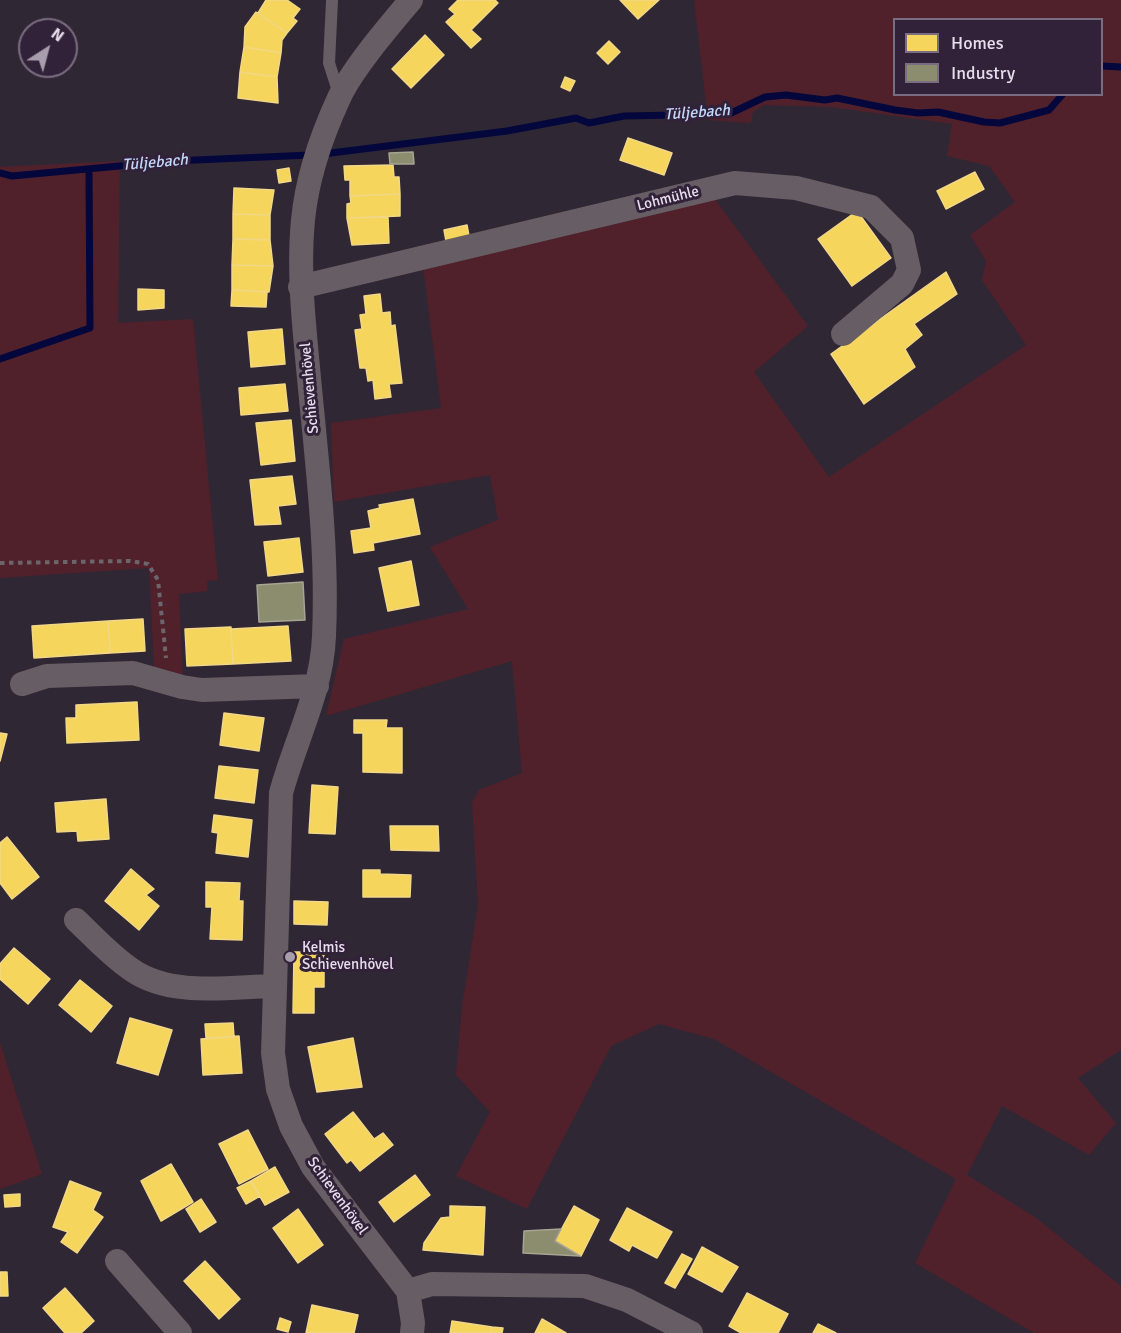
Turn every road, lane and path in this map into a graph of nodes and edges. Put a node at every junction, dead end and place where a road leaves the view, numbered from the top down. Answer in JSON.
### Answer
{"nodes":[{"id":1,"x":411,"y":0,"type":"edge"},
{"id":2,"x":332,"y":1,"type":"edge"},
{"id":3,"x":340,"y":96,"type":"junction"},
{"id":4,"x":300,"y":288,"type":"junction"},
{"id":5,"x":843,"y":334,"type":"dead end"},
{"id":6,"x":0,"y":563,"type":"edge"},
{"id":7,"x":168,"y":683,"type":"junction"},
{"id":8,"x":22,"y":684,"type":"dead end"},
{"id":9,"x":317,"y":686,"type":"junction"},
{"id":10,"x":76,"y":920,"type":"dead end"},
{"id":11,"x":273,"y":987,"type":"junction"},
{"id":12,"x":117,"y":1262,"type":"dead end"},
{"id":13,"x":408,"y":1291,"type":"junction"},
{"id":14,"x":180,"y":1333,"type":"edge"},
{"id":15,"x":412,"y":1333,"type":"edge"},
{"id":16,"x":691,"y":1333,"type":"edge"}],
"edges":[{"from":1,"to":3,"type":"street","name":"Schievenhövel"},
{"from":2,"to":3,"type":"lane"},
{"from":3,"to":4,"type":"street","name":"Schievenhövel"},
{"from":4,"to":5,"type":"street","name":"Lohmühle"},
{"from":4,"to":9,"type":"street","name":"Schievenhövel"},
{"from":6,"to":7,"type":"path"},
{"from":7,"to":8,"type":"street"},
{"from":7,"to":9,"type":"street"},
{"from":9,"to":11,"type":"street","name":"Schievenhövel"},
{"from":10,"to":11,"type":"street"},
{"from":11,"to":13,"type":"street","name":"Schievenhövel"},
{"from":12,"to":14,"type":"street"},
{"from":13,"to":15,"type":"street","name":"Schievenhövel"},
{"from":13,"to":16,"type":"street"}]}
